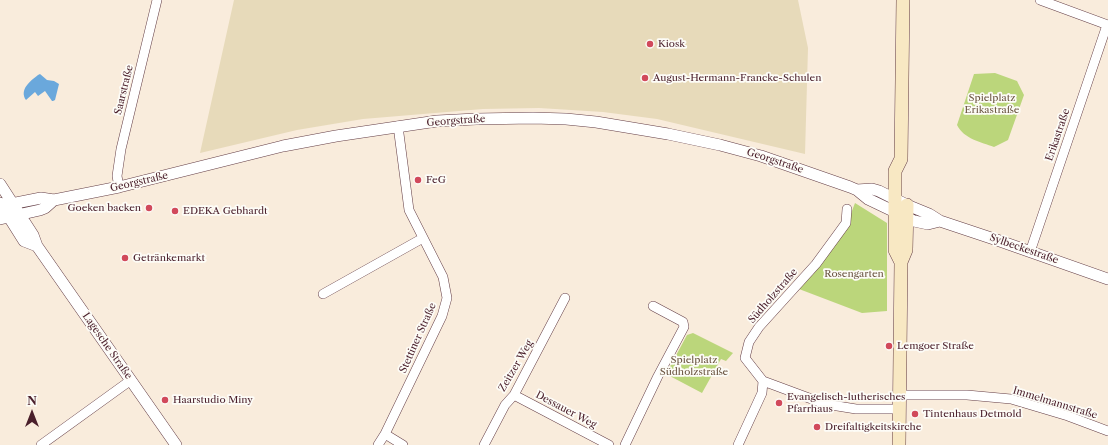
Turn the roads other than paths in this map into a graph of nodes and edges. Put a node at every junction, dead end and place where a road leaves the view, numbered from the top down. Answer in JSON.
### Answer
{"nodes":[{"id":1,"x":157,"y":0,"type":"edge"},
{"id":2,"x":903,"y":0,"type":"edge"},
{"id":3,"x":1040,"y":0,"type":"edge"},
{"id":4,"x":1107,"y":25,"type":"edge"},
{"id":5,"x":398,"y":126,"type":"junction"},
{"id":6,"x":0,"y":184,"type":"edge"},
{"id":7,"x":119,"y":187,"type":"junction"},
{"id":8,"x":54,"y":200,"type":"junction"},
{"id":9,"x":13,"y":203,"type":"junction"},
{"id":10,"x":1,"y":205,"type":"edge"},
{"id":11,"x":847,"y":209,"type":"dead end"},
{"id":12,"x":901,"y":209,"type":"junction"},
{"id":13,"x":20,"y":214,"type":"junction"},
{"id":14,"x":4,"y":218,"type":"edge"},
{"id":15,"x":422,"y":238,"type":"junction"},
{"id":16,"x":37,"y":246,"type":"junction"},
{"id":17,"x":1030,"y":252,"type":"junction"},
{"id":18,"x":1108,"y":279,"type":"edge"},
{"id":19,"x":323,"y":294,"type":"dead end"},
{"id":20,"x":566,"y":298,"type":"dead end"},
{"id":21,"x":653,"y":306,"type":"dead end"},
{"id":22,"x":131,"y":380,"type":"junction"},
{"id":23,"x":763,"y":381,"type":"junction"},
{"id":24,"x":514,"y":395,"type":"junction"},
{"id":25,"x":899,"y":395,"type":"junction"},
{"id":26,"x":899,"y":409,"type":"junction"},
{"id":27,"x":1108,"y":432,"type":"edge"},
{"id":28,"x":385,"y":434,"type":"junction"},
{"id":29,"x":41,"y":445,"type":"edge"},
{"id":30,"x":176,"y":445,"type":"edge"},
{"id":31,"x":378,"y":445,"type":"edge"},
{"id":32,"x":403,"y":445,"type":"edge"},
{"id":33,"x":484,"y":445,"type":"edge"},
{"id":34,"x":609,"y":445,"type":"edge"},
{"id":35,"x":625,"y":445,"type":"edge"},
{"id":36,"x":738,"y":445,"type":"edge"},
{"id":37,"x":899,"y":445,"type":"edge"}],
"edges":[{"from":1,"to":7,"type":"street","name":"Saarstraße"},
{"from":2,"to":12,"type":"main road"},
{"from":3,"to":4,"type":"street"},
{"from":4,"to":17,"type":"street","name":"Erikastraße"},
{"from":5,"to":7,"type":"street","name":"Georgstraße"},
{"from":5,"to":12,"type":"street","name":"Georgstraße"},
{"from":5,"to":15,"type":"street","name":"Stettiner Straße"},
{"from":6,"to":9,"type":"street","name":"Lagesche Straße"},
{"from":7,"to":8,"type":"street","name":"Georgstraße"},
{"from":8,"to":9,"type":"street","name":"Georgstraße"},
{"from":8,"to":13,"type":"street","name":"Georgstraße"},
{"from":9,"to":10,"type":"street","name":"Georgstraße"},
{"from":9,"to":13,"type":"street","name":"Lagesche Straße"},
{"from":10,"to":14,"type":"street","name":"Lagesche Straße"},
{"from":11,"to":23,"type":"street","name":"Südholzstraße"},
{"from":12,"to":17,"type":"street","name":"Sylbeckestraße"},
{"from":12,"to":25,"type":"main road"},
{"from":13,"to":14,"type":"street","name":"Georgstraße"},
{"from":13,"to":16,"type":"street","name":"Lagesche Straße"},
{"from":14,"to":16,"type":"street","name":"Lagesche Straße"},
{"from":15,"to":19,"type":"street"},
{"from":15,"to":28,"type":"street","name":"Stettiner Straße"},
{"from":16,"to":22,"type":"street","name":"Lagesche Straße"},
{"from":17,"to":18,"type":"street","name":"Sylbeckestraße"},
{"from":20,"to":24,"type":"street","name":"Zeitzer Weg"},
{"from":21,"to":35,"type":"street"},
{"from":22,"to":29,"type":"street"},
{"from":22,"to":30,"type":"street","name":"Lagesche Straße"},
{"from":23,"to":26,"type":"street"},
{"from":23,"to":36,"type":"street"},
{"from":24,"to":33,"type":"street","name":"Zeitzer Weg"},
{"from":24,"to":34,"type":"street","name":"Dessauer Weg"},
{"from":25,"to":26,"type":"main road"},
{"from":25,"to":27,"type":"street","name":"Immelmannstraße"},
{"from":26,"to":37,"type":"main road"},
{"from":28,"to":31,"type":"street","name":"Stettiner Straße"},
{"from":28,"to":32,"type":"street"}]}
